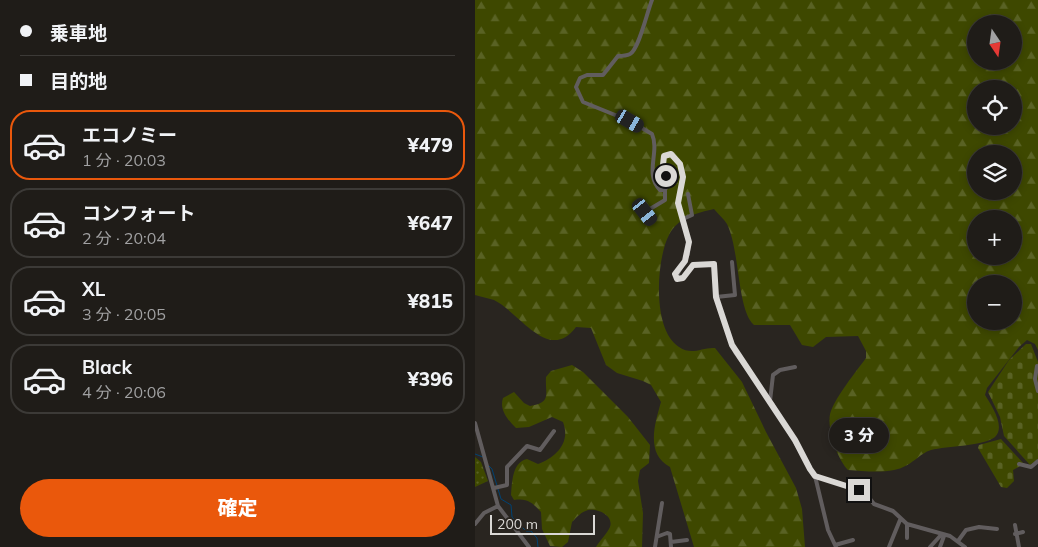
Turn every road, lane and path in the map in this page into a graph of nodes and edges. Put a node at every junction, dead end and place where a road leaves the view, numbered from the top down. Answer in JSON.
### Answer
{"nodes":[{"id":1,"x":652,"y":0,"type":"edge"},
{"id":2,"x":665,"y":190,"type":"junction"},
{"id":3,"x":688,"y":194,"type":"dead end"},
{"id":4,"x":639,"y":206,"type":"dead end"},
{"id":5,"x":645,"y":212,"type":"junction"},
{"id":6,"x":683,"y":219,"type":"junction"},
{"id":7,"x":651,"y":221,"type":"dead end"},
{"id":8,"x":732,"y":262,"type":"dead end"},
{"id":9,"x":716,"y":297,"type":"junction"},
{"id":10,"x":1037,"y":366,"type":"edge"},
{"id":11,"x":795,"y":367,"type":"dead end"},
{"id":12,"x":1038,"y":391,"type":"edge"},
{"id":13,"x":770,"y":401,"type":"junction"},
{"id":14,"x":475,"y":423,"type":"edge"},
{"id":15,"x":553,"y":431,"type":"dead end"},
{"id":16,"x":1038,"y":461,"type":"edge"},
{"id":17,"x":1019,"y":464,"type":"dead end"},
{"id":18,"x":815,"y":476,"type":"junction"},
{"id":19,"x":494,"y":488,"type":"junction"},
{"id":20,"x":662,"y":503,"type":"dead end"},
{"id":21,"x":498,"y":506,"type":"junction"},
{"id":22,"x":900,"y":520,"type":"junction"},
{"id":23,"x":475,"y":524,"type":"edge"},
{"id":24,"x":907,"y":524,"type":"junction"},
{"id":25,"x":1015,"y":525,"type":"dead end"},
{"id":26,"x":997,"y":528,"type":"dead end"},
{"id":27,"x":1023,"y":532,"type":"dead end"},
{"id":28,"x":1015,"y":534,"type":"junction"},
{"id":29,"x":943,"y":535,"type":"junction"},
{"id":30,"x":659,"y":536,"type":"junction"},
{"id":31,"x":907,"y":538,"type":"dead end"},
{"id":32,"x":687,"y":540,"type":"dead end"},
{"id":33,"x":853,"y":540,"type":"dead end"},
{"id":34,"x":958,"y":541,"type":"junction"},
{"id":35,"x":671,"y":544,"type":"edge"},
{"id":36,"x":836,"y":546,"type":"edge"},
{"id":37,"x":940,"y":546,"type":"edge"},
{"id":38,"x":963,"y":546,"type":"edge"},
{"id":39,"x":529,"y":547,"type":"edge"},
{"id":40,"x":655,"y":547,"type":"edge"},
{"id":41,"x":889,"y":547,"type":"edge"},
{"id":42,"x":930,"y":547,"type":"edge"},
{"id":43,"x":1019,"y":547,"type":"edge"}],
"edges":[{"from":1,"to":2,"type":"street"},
{"from":2,"to":5,"type":"street"},
{"from":2,"to":6,"type":"street"},
{"from":3,"to":6,"type":"street"},
{"from":4,"to":5,"type":"street"},
{"from":5,"to":7,"type":"street"},
{"from":6,"to":9,"type":"street"},
{"from":8,"to":9,"type":"street"},
{"from":9,"to":13,"type":"street"},
{"from":10,"to":12,"type":"street"},
{"from":11,"to":13,"type":"street"},
{"from":13,"to":18,"type":"street"},
{"from":14,"to":19,"type":"street"},
{"from":15,"to":19,"type":"street"},
{"from":16,"to":17,"type":"street"},
{"from":18,"to":22,"type":"street"},
{"from":18,"to":36,"type":"street"},
{"from":19,"to":21,"type":"street"},
{"from":20,"to":30,"type":"street"},
{"from":21,"to":23,"type":"street"},
{"from":21,"to":39,"type":"street"},
{"from":22,"to":24,"type":"street"},
{"from":22,"to":41,"type":"street"},
{"from":24,"to":29,"type":"street"},
{"from":24,"to":31,"type":"street"},
{"from":25,"to":28,"type":"street"},
{"from":26,"to":34,"type":"street"},
{"from":27,"to":28,"type":"street"},
{"from":28,"to":43,"type":"street"},
{"from":29,"to":34,"type":"street"},
{"from":29,"to":37,"type":"street"},
{"from":29,"to":42,"type":"street"},
{"from":30,"to":35,"type":"street"},
{"from":30,"to":40,"type":"street"},
{"from":32,"to":35,"type":"street"},
{"from":33,"to":36,"type":"street"},
{"from":34,"to":38,"type":"street"}]}
